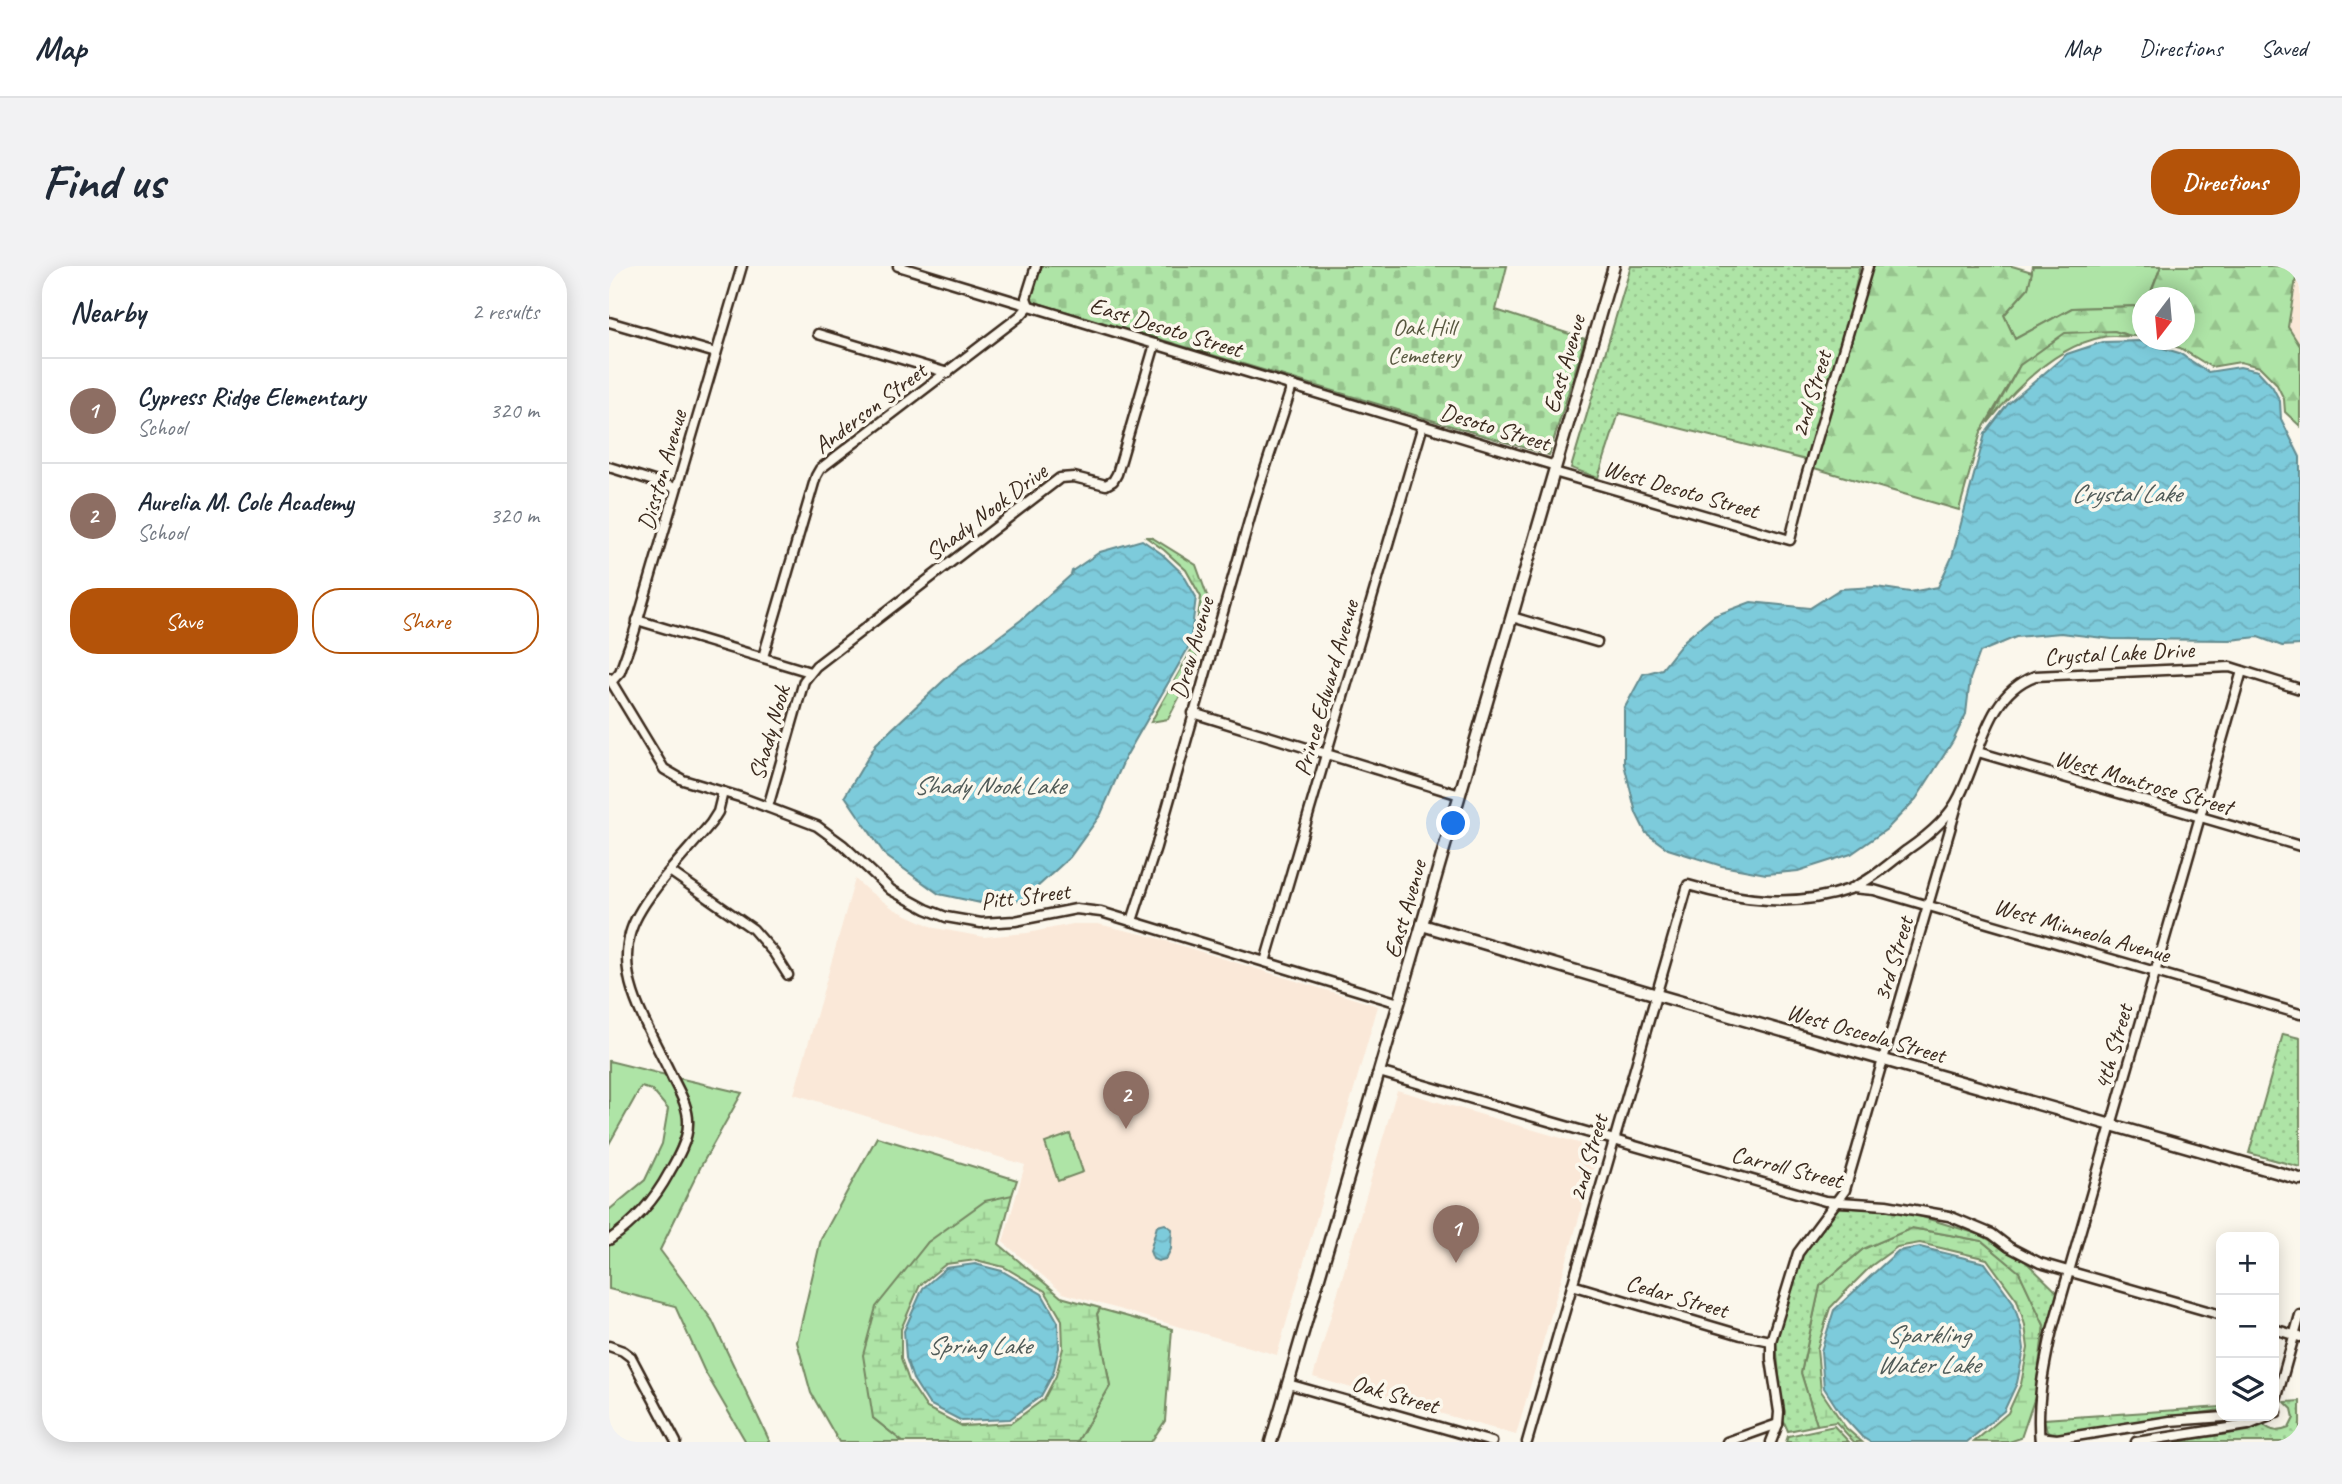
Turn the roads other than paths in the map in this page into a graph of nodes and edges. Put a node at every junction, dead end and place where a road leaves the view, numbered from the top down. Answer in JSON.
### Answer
{"nodes":[{"id":1,"x":742,"y":266,"type":"edge"},
{"id":2,"x":898,"y":266,"type":"edge"},
{"id":3,"x":1036,"y":266,"type":"edge"},
{"id":4,"x":1614,"y":266,"type":"edge"},
{"id":5,"x":1868,"y":266,"type":"edge"},
{"id":6,"x":1029,"y":306,"type":"junction"},
{"id":7,"x":609,"y":322,"type":"edge"},
{"id":8,"x":818,"y":334,"type":"dead end"},
{"id":9,"x":1156,"y":344,"type":"junction"},
{"id":10,"x":716,"y":353,"type":"junction"},
{"id":11,"x":948,"y":373,"type":"junction"},
{"id":12,"x":1292,"y":386,"type":"junction"},
{"id":13,"x":1423,"y":425,"type":"junction"},
{"id":14,"x":609,"y":467,"type":"edge"},
{"id":15,"x":1555,"y":469,"type":"junction"},
{"id":16,"x":676,"y":488,"type":"junction"},
{"id":17,"x":1792,"y":533,"type":"joint"},
{"id":18,"x":1512,"y":617,"type":"junction"},
{"id":19,"x":638,"y":620,"type":"junction"},
{"id":20,"x":1597,"y":642,"type":"dead end"},
{"id":21,"x":764,"y":657,"type":"junction"},
{"id":22,"x":2242,"y":671,"type":"junction"},
{"id":23,"x":810,"y":672,"type":"junction"},
{"id":24,"x":610,"y":680,"type":"edge"},
{"id":25,"x":2300,"y":689,"type":"edge"},
{"id":26,"x":1193,"y":713,"type":"junction"},
{"id":27,"x":1978,"y":752,"type":"junction"},
{"id":28,"x":1327,"y":754,"type":"junction"},
{"id":29,"x":723,"y":792,"type":"junction"},
{"id":30,"x":1460,"y":795,"type":"junction"},
{"id":31,"x":1959,"y":799,"type":"junction"},
{"id":32,"x":768,"y":807,"type":"junction"},
{"id":33,"x":2200,"y":818,"type":"junction"},
{"id":34,"x":2300,"y":846,"type":"edge"},
{"id":35,"x":671,"y":872,"type":"junction"},
{"id":36,"x":1688,"y":885,"type":"joint"},
{"id":37,"x":1852,"y":888,"type":"junction"},
{"id":38,"x":1929,"y":906,"type":"junction"},
{"id":39,"x":1132,"y":921,"type":"junction"},
{"id":40,"x":1422,"y":925,"type":"junction"},
{"id":41,"x":1265,"y":962,"type":"junction"},
{"id":42,"x":2155,"y":972,"type":"junction"},
{"id":43,"x":788,"y":975,"type":"dead end"},
{"id":44,"x":1657,"y":995,"type":"junction"},
{"id":45,"x":1399,"y":1003,"type":"junction"},
{"id":46,"x":2300,"y":1014,"type":"edge"},
{"id":47,"x":1883,"y":1060,"type":"junction"},
{"id":48,"x":1379,"y":1072,"type":"junction"},
{"id":49,"x":2110,"y":1125,"type":"junction"},
{"id":50,"x":1613,"y":1139,"type":"junction"},
{"id":51,"x":2300,"y":1179,"type":"edge"},
{"id":52,"x":1837,"y":1202,"type":"junction"},
{"id":53,"x":609,"y":1240,"type":"edge"},
{"id":54,"x":2069,"y":1270,"type":"junction"},
{"id":55,"x":1571,"y":1285,"type":"junction"},
{"id":56,"x":2216,"y":1314,"type":"edge"},
{"id":57,"x":2300,"y":1315,"type":"edge"},
{"id":58,"x":2279,"y":1331,"type":"edge"},
{"id":59,"x":2297,"y":1336,"type":"edge"},
{"id":60,"x":1771,"y":1341,"type":"junction"},
{"id":61,"x":609,"y":1346,"type":"edge"},
{"id":62,"x":1288,"y":1384,"type":"junction"},
{"id":63,"x":2279,"y":1392,"type":"edge"},
{"id":64,"x":2216,"y":1418,"type":"edge"},
{"id":65,"x":2257,"y":1421,"type":"edge"},
{"id":66,"x":1778,"y":1424,"type":"junction"},
{"id":67,"x":2040,"y":1440,"type":"edge"},
{"id":68,"x":676,"y":1442,"type":"edge"},
{"id":69,"x":1271,"y":1442,"type":"edge"},
{"id":70,"x":1492,"y":1442,"type":"edge"},
{"id":71,"x":1527,"y":1442,"type":"edge"},
{"id":72,"x":1727,"y":1442,"type":"edge"},
{"id":73,"x":1771,"y":1442,"type":"edge"},
{"id":74,"x":2136,"y":1442,"type":"edge"}],
"edges":[{"from":1,"to":10,"type":"street","name":"Disston Avenue"},
{"from":2,"to":6,"type":"street","name":"East Desoto Street"},
{"from":3,"to":6,"type":"street"},
{"from":4,"to":15,"type":"street","name":"East Avenue"},
{"from":5,"to":17,"type":"street","name":"2nd Street"},
{"from":6,"to":9,"type":"street","name":"East Desoto Street"},
{"from":6,"to":11,"type":"street","name":"Anderson Street"},
{"from":7,"to":10,"type":"street"},
{"from":8,"to":11,"type":"street"},
{"from":9,"to":12,"type":"street","name":"East Desoto Street"},
{"from":9,"to":23,"type":"street","name":"Shady Nook Drive"},
{"from":10,"to":16,"type":"street","name":"Disston Avenue"},
{"from":11,"to":21,"type":"street","name":"Anderson Street"},
{"from":12,"to":13,"type":"street","name":"East Desoto Street"},
{"from":12,"to":26,"type":"street","name":"Drew Avenue"},
{"from":13,"to":15,"type":"street","name":"Desoto Street"},
{"from":13,"to":28,"type":"street","name":"Prince Edward Avenue"},
{"from":14,"to":16,"type":"street"},
{"from":15,"to":17,"type":"street","name":"West Desoto Street"},
{"from":15,"to":18,"type":"street","name":"East Avenue"},
{"from":16,"to":19,"type":"street","name":"Disston Avenue"},
{"from":18,"to":20,"type":"street"},
{"from":18,"to":30,"type":"street","name":"East Avenue"},
{"from":19,"to":21,"type":"street"},
{"from":19,"to":24,"type":"street","name":"Disston Avenue"},
{"from":21,"to":23,"type":"street"},
{"from":22,"to":25,"type":"street"},
{"from":22,"to":27,"type":"street","name":"Crystal Lake Drive"},
{"from":22,"to":33,"type":"street","name":"4th Street"},
{"from":23,"to":32,"type":"street","name":"Shady Nook"},
{"from":24,"to":29,"type":"street","name":"Pitt Street"},
{"from":26,"to":28,"type":"street"},
{"from":26,"to":39,"type":"street","name":"Drew Avenue"},
{"from":27,"to":31,"type":"street","name":"Crystal Lake Drive"},
{"from":27,"to":33,"type":"street","name":"West Montrose Street"},
{"from":28,"to":30,"type":"street"},
{"from":28,"to":41,"type":"street","name":"Prince Edward Avenue"},
{"from":29,"to":32,"type":"street","name":"Pitt Street"},
{"from":29,"to":35,"type":"street"},
{"from":30,"to":40,"type":"street","name":"East Avenue"},
{"from":31,"to":37,"type":"street","name":"Crystal Lake Drive"},
{"from":31,"to":38,"type":"street","name":"3rd Street"},
{"from":32,"to":39,"type":"street","name":"Pitt Street"},
{"from":33,"to":34,"type":"street","name":"West Montrose Street"},
{"from":33,"to":42,"type":"street","name":"4th Street"},
{"from":35,"to":43,"type":"street"},
{"from":35,"to":53,"type":"street"},
{"from":36,"to":37,"type":"street","name":"Crystal Lake Drive"},
{"from":36,"to":44,"type":"street","name":"2nd Street"},
{"from":37,"to":38,"type":"street","name":"West Minneola Avenue"},
{"from":38,"to":42,"type":"street","name":"West Minneola Avenue"},
{"from":38,"to":47,"type":"street","name":"3rd Street"},
{"from":39,"to":41,"type":"street","name":"Pitt Street"},
{"from":40,"to":44,"type":"street","name":"West Osceola Street"},
{"from":40,"to":45,"type":"street","name":"East Avenue"},
{"from":41,"to":45,"type":"street","name":"Pitt Street"},
{"from":42,"to":46,"type":"street","name":"West Minneola Avenue"},
{"from":42,"to":49,"type":"street","name":"4th Street"},
{"from":44,"to":47,"type":"street","name":"West Osceola Street"},
{"from":44,"to":50,"type":"street","name":"2nd Street"},
{"from":45,"to":48,"type":"street","name":"East Avenue"},
{"from":47,"to":49,"type":"street","name":"West Osceola Street"},
{"from":47,"to":52,"type":"street","name":"3rd Street"},
{"from":48,"to":50,"type":"street","name":"Carroll Street"},
{"from":48,"to":62,"type":"street","name":"East Avenue"},
{"from":49,"to":51,"type":"street","name":"West Osceola Street"},
{"from":49,"to":54,"type":"street","name":"4th Street"},
{"from":50,"to":52,"type":"street","name":"Carroll Street"},
{"from":50,"to":55,"type":"street","name":"2nd Street"},
{"from":52,"to":54,"type":"street","name":"Carroll Street"},
{"from":52,"to":60,"type":"street","name":"3rd Street"},
{"from":54,"to":56,"type":"street","name":"Carroll Street"},
{"from":54,"to":67,"type":"street","name":"4th Street"},
{"from":55,"to":60,"type":"street","name":"Cedar Street"},
{"from":55,"to":71,"type":"street","name":"2nd Street"},
{"from":57,"to":59,"type":"street"},
{"from":58,"to":59,"type":"street"},
{"from":59,"to":63,"type":"street"},
{"from":60,"to":66,"type":"street","name":"3rd Street"},
{"from":61,"to":68,"type":"street"},
{"from":62,"to":69,"type":"street","name":"East Avenue"},
{"from":62,"to":70,"type":"street","name":"Oak Street"},
{"from":64,"to":67,"type":"street"},
{"from":65,"to":74,"type":"street"},
{"from":66,"to":72,"type":"street"},
{"from":66,"to":73,"type":"street","name":"3rd Street"}]}
